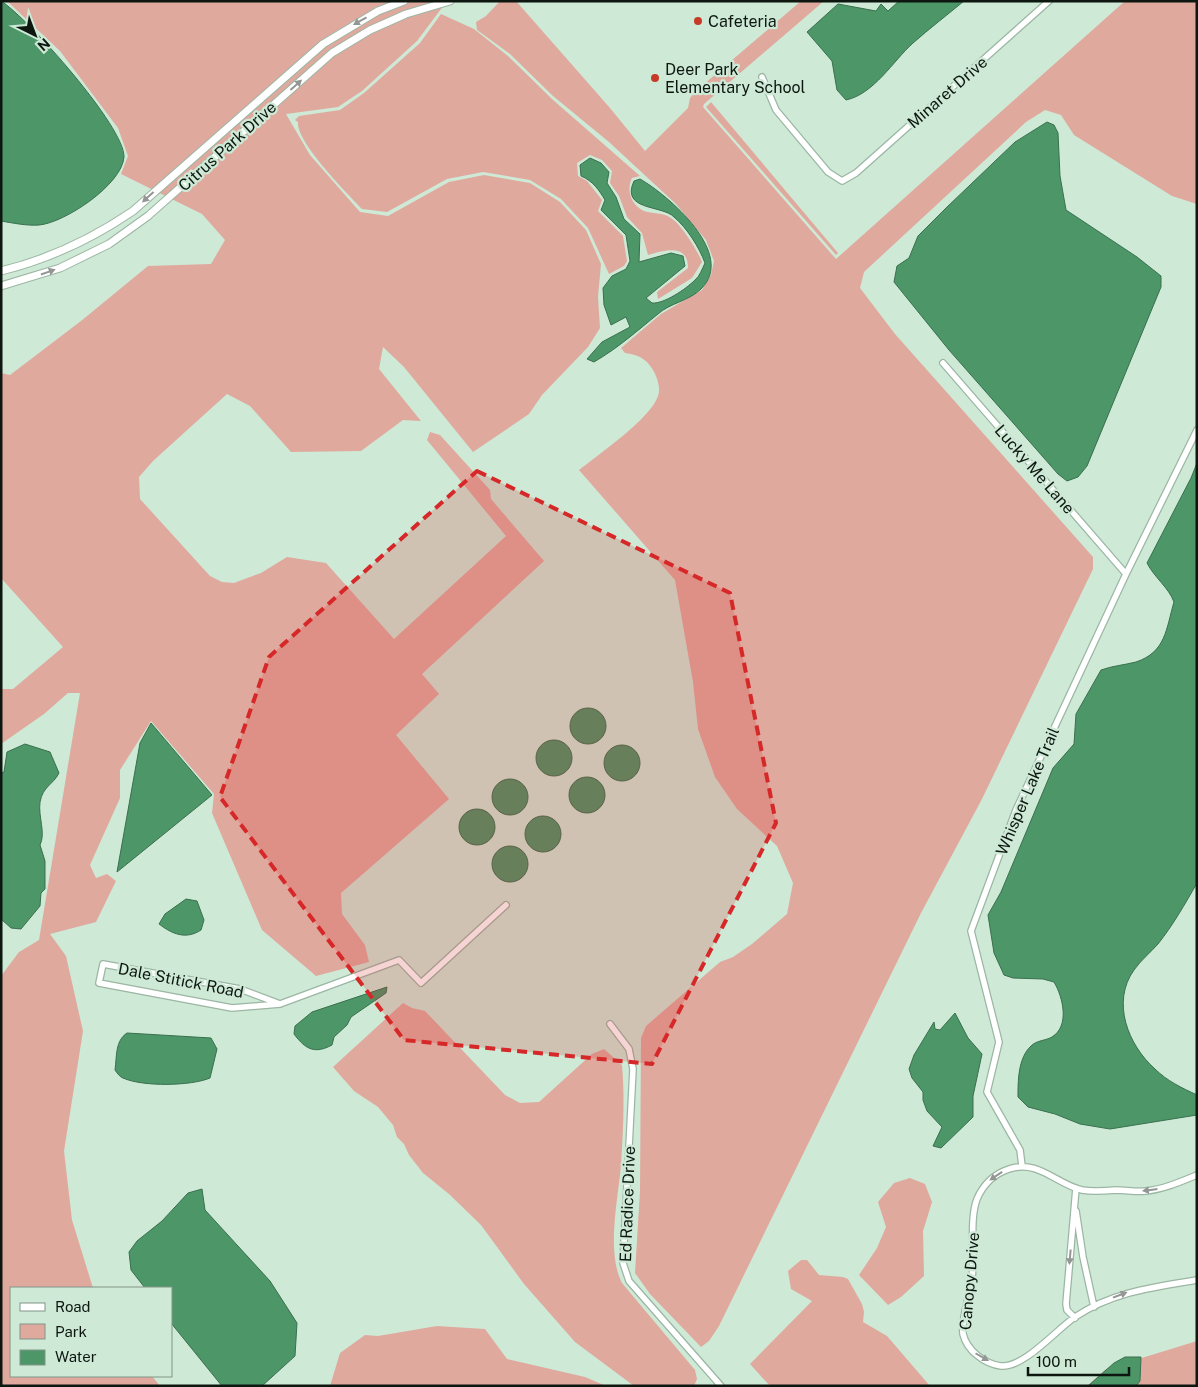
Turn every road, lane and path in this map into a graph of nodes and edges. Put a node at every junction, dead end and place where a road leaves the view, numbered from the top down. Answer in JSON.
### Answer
{"nodes":[{"id":1,"x":404,"y":1,"type":"edge"},
{"id":2,"x":450,"y":1,"type":"edge"},
{"id":3,"x":1050,"y":1,"type":"edge"},
{"id":4,"x":762,"y":77,"type":"dead end"},
{"id":5,"x":198,"y":153,"type":"junction"},
{"id":6,"x":207,"y":164,"type":"junction"},
{"id":7,"x":1,"y":271,"type":"edge"},
{"id":8,"x":1,"y":286,"type":"edge"},
{"id":9,"x":943,"y":364,"type":"dead end"},
{"id":10,"x":1197,"y":430,"type":"edge"},
{"id":11,"x":1126,"y":574,"type":"junction"},
{"id":12,"x":506,"y":905,"type":"dead end"},
{"id":13,"x":280,"y":1004,"type":"junction"},
{"id":14,"x":610,"y":1024,"type":"dead end"},
{"id":15,"x":1022,"y":1166,"type":"junction"},
{"id":16,"x":1197,"y":1175,"type":"edge"},
{"id":17,"x":1076,"y":1188,"type":"junction"},
{"id":18,"x":1076,"y":1209,"type":"junction"},
{"id":19,"x":1197,"y":1280,"type":"edge"},
{"id":20,"x":1094,"y":1307,"type":"junction"},
{"id":21,"x":1074,"y":1318,"type":"junction"},
{"id":22,"x":721,"y":1386,"type":"edge"}],
"edges":[{"from":1,"to":5,"type":"street","name":"Citrus Park Drive","one_way":true},
{"from":6,"to":2,"type":"street","name":"Citrus Park Drive","one_way":true},
{"from":3,"to":4,"type":"street","name":"Minaret Drive"},
{"from":5,"to":6,"type":"street"},
{"from":5,"to":7,"type":"street","name":"Citrus Park Drive","one_way":true},
{"from":8,"to":6,"type":"street","name":"Citrus Park Drive","one_way":true},
{"from":9,"to":11,"type":"street","name":"Lucky Me Lane"},
{"from":10,"to":11,"type":"street","name":"Whisper Lake Trail"},
{"from":11,"to":15,"type":"street","name":"Whisper Lake Trail"},
{"from":12,"to":13,"type":"street","name":"Dale Stitick Road"},
{"from":13,"to":13,"type":"street","name":"Dale Stitick Road"},
{"from":14,"to":22,"type":"street","name":"Ed Radice Drive"},
{"from":15,"to":17,"type":"street"},
{"from":15,"to":21,"type":"street","name":"Canopy Drive","one_way":true},
{"from":16,"to":17,"type":"street","one_way":true},
{"from":17,"to":18,"type":"street"},
{"from":18,"to":20,"type":"street"},
{"from":18,"to":21,"type":"street","one_way":true},
{"from":20,"to":19,"type":"street","name":"Canopy Drive","one_way":true},
{"from":20,"to":21,"type":"street","name":"Canopy Drive"}]}
